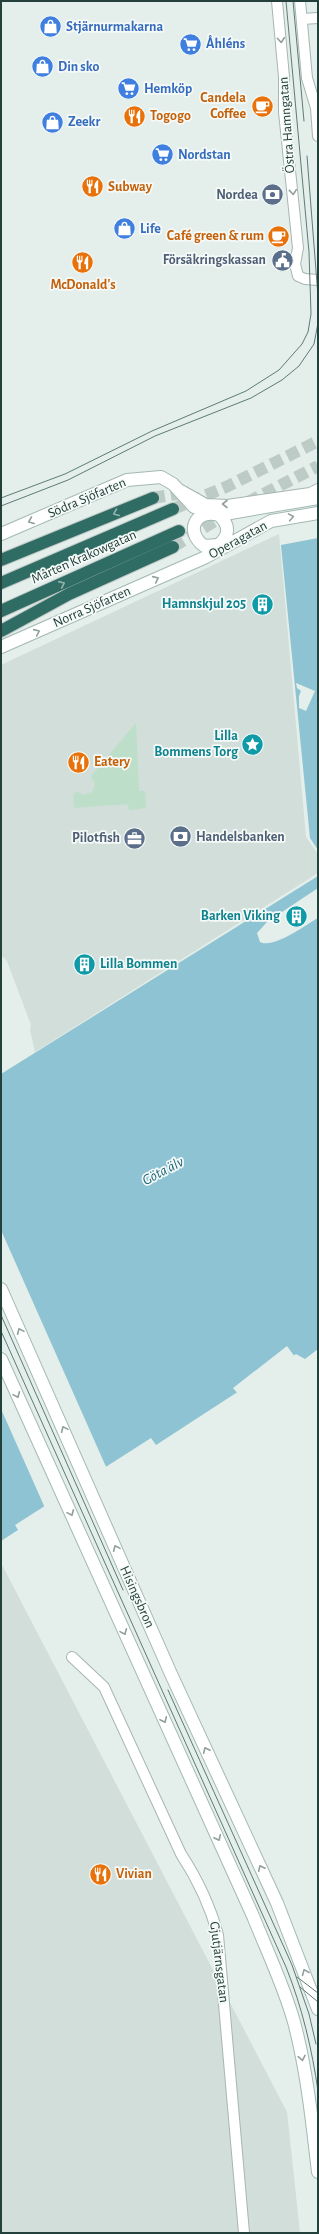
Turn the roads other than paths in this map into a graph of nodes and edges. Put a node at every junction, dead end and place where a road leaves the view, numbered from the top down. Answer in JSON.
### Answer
{"nodes":[{"id":1,"x":277,"y":1,"type":"edge"},
{"id":2,"x":300,"y":1,"type":"edge"},
{"id":3,"x":318,"y":18,"type":"edge"},
{"id":4,"x":302,"y":19,"type":"junction"},
{"id":5,"x":318,"y":131,"type":"edge"},
{"id":6,"x":316,"y":282,"type":"edge"},
{"id":7,"x":178,"y":489,"type":"junction"},
{"id":8,"x":318,"y":489,"type":"edge"},
{"id":9,"x":153,"y":498,"type":"tunnel mouth"},
{"id":10,"x":318,"y":498,"type":"edge"},
{"id":11,"x":173,"y":509,"type":"tunnel mouth"},
{"id":12,"x":318,"y":513,"type":"edge"},
{"id":13,"x":216,"y":514,"type":"junction"},
{"id":14,"x":179,"y":531,"type":"dead end"},
{"id":15,"x":1,"y":534,"type":"edge"},
{"id":16,"x":173,"y":547,"type":"tunnel mouth"},
{"id":17,"x":211,"y":547,"type":"junction"},
{"id":18,"x":1,"y":560,"type":"edge"},
{"id":19,"x":182,"y":567,"type":"junction"},
{"id":20,"x":1,"y":583,"type":"edge"},
{"id":21,"x":1,"y":611,"type":"edge"},
{"id":22,"x":1,"y":631,"type":"edge"},
{"id":23,"x":1,"y":647,"type":"edge"},
{"id":24,"x":1,"y":1289,"type":"edge"},
{"id":25,"x":1,"y":1359,"type":"edge"},
{"id":26,"x":72,"y":1657,"type":"dead end"},
{"id":27,"x":318,"y":2009,"type":"edge"},
{"id":28,"x":318,"y":2172,"type":"edge"},
{"id":29,"x":244,"y":2233,"type":"edge"}],
"edges":[{"from":1,"to":6,"type":"street","name":"Östra Hamngatan","one_way":true},
{"from":2,"to":4,"type":"street","name":"Östra Hamngatan"},
{"from":3,"to":4,"type":"street"},
{"from":4,"to":5,"type":"street","name":"Östra Hamngatan"},
{"from":8,"to":7,"type":"street","one_way":true},
{"from":7,"to":13,"type":"main road","name":"Södra Sjöfarten"},
{"from":7,"to":15,"type":"main road","name":"Södra Sjöfarten","one_way":true},
{"from":9,"to":18,"type":"highway","one_way":true},
{"from":10,"to":13,"type":"main road","name":"Operagatan"},
{"from":11,"to":20,"type":"highway","name":"Mårten Krakowgatan"},
{"from":19,"to":12,"type":"main road","name":"Operagatan","one_way":true},
{"from":13,"to":17,"type":"main road"},
{"from":13,"to":17,"type":"main road"},
{"from":21,"to":14,"type":"highway","name":"Mårten Krakowgatan","one_way":true},
{"from":16,"to":22,"type":"highway"},
{"from":17,"to":19,"type":"main road"},
{"from":23,"to":19,"type":"main road","name":"Norra Sjöfarten","one_way":true},
{"from":27,"to":24,"type":"main road","name":"Hisingsbron","one_way":true},
{"from":25,"to":28,"type":"main road","name":"Hisingsbron","one_way":true},
{"from":26,"to":29,"type":"street","name":"Gjutjärnsgatan"}]}
